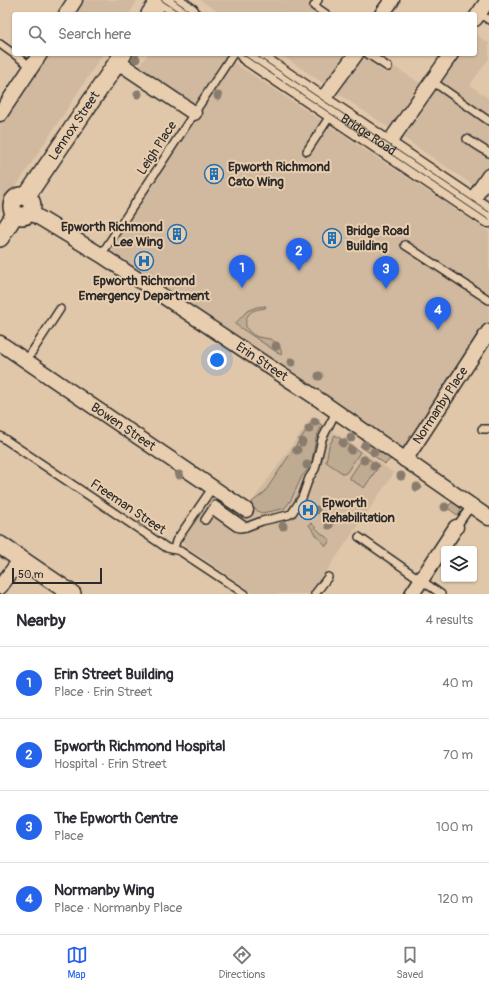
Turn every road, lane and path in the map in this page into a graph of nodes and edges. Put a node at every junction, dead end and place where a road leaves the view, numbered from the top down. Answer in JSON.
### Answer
{"nodes":[{"id":1,"x":76,"y":0,"type":"edge"},
{"id":2,"x":160,"y":0,"type":"edge"},
{"id":3,"x":168,"y":0,"type":"edge"},
{"id":4,"x":318,"y":0,"type":"edge"},
{"id":5,"x":392,"y":0,"type":"edge"},
{"id":6,"x":488,"y":0,"type":"edge"},
{"id":7,"x":67,"y":12,"type":"edge"},
{"id":8,"x":151,"y":12,"type":"edge"},
{"id":9,"x":185,"y":12,"type":"edge"},
{"id":10,"x":323,"y":12,"type":"edge"},
{"id":11,"x":383,"y":12,"type":"edge"},
{"id":12,"x":481,"y":17,"type":"edge"},
{"id":13,"x":0,"y":44,"type":"edge"},
{"id":14,"x":12,"y":53,"type":"edge"},
{"id":15,"x":17,"y":56,"type":"edge"},
{"id":16,"x":39,"y":56,"type":"edge"},
{"id":17,"x":231,"y":56,"type":"edge"},
{"id":18,"x":237,"y":56,"type":"edge"},
{"id":19,"x":251,"y":56,"type":"edge"},
{"id":20,"x":267,"y":56,"type":"edge"},
{"id":21,"x":355,"y":56,"type":"edge"},
{"id":22,"x":371,"y":56,"type":"edge"},
{"id":23,"x":450,"y":56,"type":"edge"},
{"id":24,"x":120,"y":58,"type":"edge"},
{"id":25,"x":32,"y":67,"type":"junction"},
{"id":26,"x":388,"y":67,"type":"dead end"},
{"id":27,"x":432,"y":81,"type":"junction"},
{"id":28,"x":327,"y":107,"type":"junction"},
{"id":29,"x":194,"y":113,"type":"junction"},
{"id":30,"x":0,"y":114,"type":"edge"},
{"id":31,"x":489,"y":121,"type":"edge"},
{"id":32,"x":467,"y":139,"type":"dead end"},
{"id":33,"x":386,"y":147,"type":"junction"},
{"id":34,"x":307,"y":151,"type":"dead end"},
{"id":35,"x":489,"y":153,"type":"edge"},
{"id":36,"x":489,"y":176,"type":"edge"},
{"id":37,"x":470,"y":204,"type":"junction"},
{"id":38,"x":24,"y":208,"type":"junction"},
{"id":39,"x":489,"y":216,"type":"edge"},
{"id":40,"x":0,"y":238,"type":"edge"},
{"id":41,"x":405,"y":245,"type":"dead end"},
{"id":42,"x":101,"y":255,"type":"junction"},
{"id":43,"x":489,"y":300,"type":"edge"},
{"id":44,"x":60,"y":309,"type":"dead end"},
{"id":45,"x":489,"y":331,"type":"edge"},
{"id":46,"x":0,"y":343,"type":"edge"},
{"id":47,"x":26,"y":361,"type":"junction"},
{"id":48,"x":336,"y":412,"type":"junction"},
{"id":49,"x":0,"y":436,"type":"edge"},
{"id":50,"x":405,"y":460,"type":"junction"},
{"id":51,"x":213,"y":487,"type":"junction"},
{"id":52,"x":471,"y":506,"type":"junction"},
{"id":53,"x":246,"y":510,"type":"dead end"},
{"id":54,"x":489,"y":518,"type":"edge"},
{"id":55,"x":205,"y":520,"type":"dead end"},
{"id":56,"x":456,"y":527,"type":"joint"},
{"id":57,"x":359,"y":537,"type":"dead end"},
{"id":58,"x":0,"y":545,"type":"edge"},
{"id":59,"x":174,"y":550,"type":"junction"},
{"id":60,"x":21,"y":559,"type":"junction"},
{"id":61,"x":328,"y":577,"type":"dead end"},
{"id":62,"x":421,"y":580,"type":"junction"},
{"id":63,"x":0,"y":587,"type":"edge"},
{"id":64,"x":72,"y":594,"type":"edge"},
{"id":65,"x":245,"y":594,"type":"edge"},
{"id":66,"x":316,"y":594,"type":"edge"},
{"id":67,"x":412,"y":594,"type":"edge"},
{"id":68,"x":441,"y":594,"type":"edge"}],
"edges":[{"from":1,"to":7,"type":"street"},
{"from":2,"to":8,"type":"street"},
{"from":3,"to":9,"type":"main road"},
{"from":4,"to":10,"type":"lane"},
{"from":5,"to":11,"type":"street"},
{"from":6,"to":12,"type":"street"},
{"from":13,"to":14,"type":"lane"},
{"from":15,"to":25,"type":"lane"},
{"from":16,"to":25,"type":"street"},
{"from":17,"to":29,"type":"lane","name":"Leigh Place"},
{"from":18,"to":28,"type":"main road"},
{"from":19,"to":28,"type":"main road","name":"Bridge Road"},
{"from":20,"to":28,"type":"main road"},
{"from":21,"to":28,"type":"street"},
{"from":22,"to":26,"type":"lane"},
{"from":23,"to":27,"type":"street"},
{"from":24,"to":29,"type":"street"},
{"from":24,"to":38,"type":"street","name":"Lennox Street"},
{"from":25,"to":30,"type":"street"},
{"from":27,"to":31,"type":"lane"},
{"from":27,"to":33,"type":"street"},
{"from":28,"to":33,"type":"main road","name":"Bridge Road"},
{"from":28,"to":34,"type":"lane"},
{"from":29,"to":42,"type":"lane","name":"Leigh Place"},
{"from":32,"to":35,"type":"lane"},
{"from":33,"to":37,"type":"main road","name":"Bridge Road"},
{"from":36,"to":37,"type":"street"},
{"from":37,"to":39,"type":"main road","name":"Bridge Road"},
{"from":38,"to":40,"type":"street","name":"Lennox Street"},
{"from":38,"to":42,"type":"street","name":"Erin Street"},
{"from":41,"to":43,"type":"lane"},
{"from":42,"to":48,"type":"street","name":"Erin Street"},
{"from":44,"to":47,"type":"lane"},
{"from":45,"to":50,"type":"street","name":"Normanby Place"},
{"from":46,"to":47,"type":"street","name":"Bowen Street"},
{"from":47,"to":51,"type":"street","name":"Bowen Street"},
{"from":48,"to":50,"type":"street","name":"Erin Street"},
{"from":48,"to":55,"type":"lane"},
{"from":49,"to":59,"type":"lane","name":"Freeman Street"},
{"from":50,"to":52,"type":"street","name":"Erin Street"},
{"from":51,"to":53,"type":"street","name":"Bowen Street"},
{"from":51,"to":59,"type":"lane"},
{"from":52,"to":54,"type":"street","name":"Erin Street"},
{"from":52,"to":56,"type":"lane"},
{"from":56,"to":62,"type":"street"},
{"from":57,"to":62,"type":"lane"},
{"from":58,"to":60,"type":"street"},
{"from":59,"to":65,"type":"lane","name":"Freeman Street"},
{"from":60,"to":63,"type":"street"},
{"from":60,"to":64,"type":"street"},
{"from":61,"to":66,"type":"lane"},
{"from":62,"to":67,"type":"street"},
{"from":62,"to":68,"type":"lane"}]}
